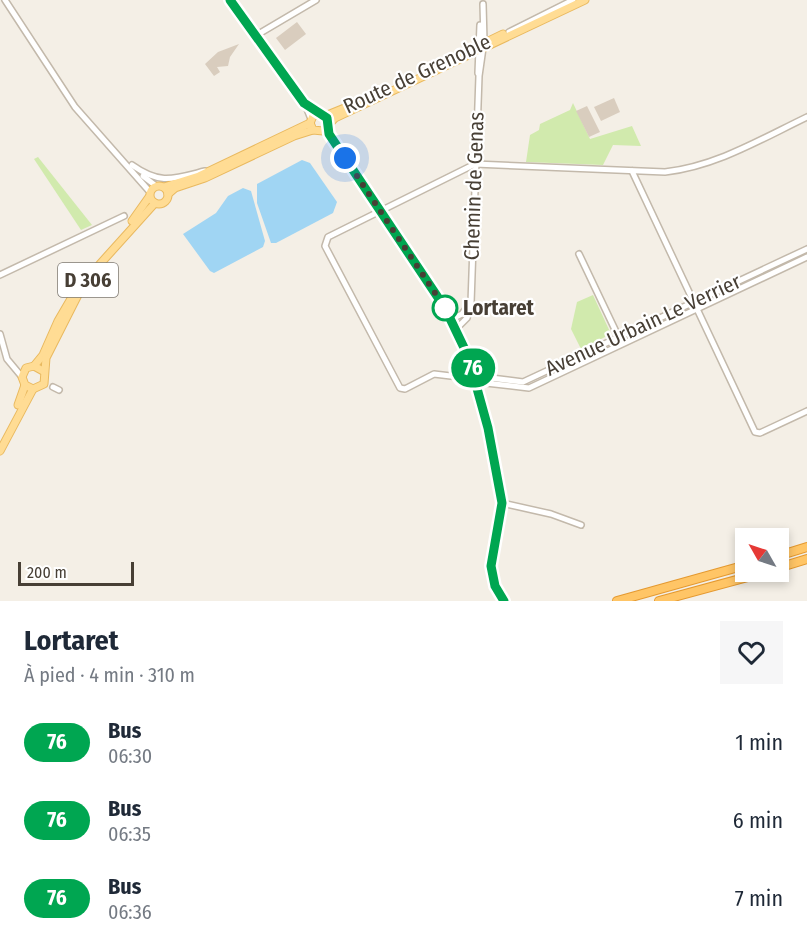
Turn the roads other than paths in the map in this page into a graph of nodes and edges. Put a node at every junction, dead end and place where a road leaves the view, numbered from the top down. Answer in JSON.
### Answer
{"nodes":[{"id":1,"x":5,"y":0,"type":"edge"},
{"id":2,"x":230,"y":0,"type":"edge"},
{"id":3,"x":316,"y":0,"type":"edge"},
{"id":4,"x":573,"y":0,"type":"edge"},
{"id":5,"x":579,"y":0,"type":"edge"},
{"id":6,"x":585,"y":0,"type":"edge"},
{"id":7,"x":591,"y":0,"type":"edge"},
{"id":8,"x":483,"y":2,"type":"edge"},
{"id":9,"x":509,"y":32,"type":"junction"},
{"id":10,"x":255,"y":36,"type":"junction"},
{"id":11,"x":498,"y":43,"type":"junction"},
{"id":12,"x":480,"y":48,"type":"junction"},
{"id":13,"x":305,"y":104,"type":"junction"},
{"id":14,"x":807,"y":117,"type":"edge"},
{"id":15,"x":310,"y":121,"type":"junction"},
{"id":16,"x":322,"y":124,"type":"junction"},
{"id":17,"x":123,"y":159,"type":"junction"},
{"id":18,"x":475,"y":164,"type":"junction"},
{"id":19,"x":208,"y":170,"type":"junction"},
{"id":20,"x":632,"y":171,"type":"junction"},
{"id":21,"x":162,"y":189,"type":"junction"},
{"id":22,"x":150,"y":194,"type":"junction"},
{"id":23,"x":155,"y":203,"type":"junction"},
{"id":24,"x":381,"y":211,"type":"junction"},
{"id":25,"x":124,"y":216,"type":"dead end"},
{"id":26,"x":807,"y":249,"type":"edge"},
{"id":27,"x":579,"y":254,"type":"dead end"},
{"id":28,"x":807,"y":257,"type":"edge"},
{"id":29,"x":0,"y":275,"type":"edge"},
{"id":30,"x":470,"y":296,"type":"junction"},
{"id":31,"x":693,"y":301,"type":"junction"},
{"id":32,"x":697,"y":310,"type":"junction"},
{"id":33,"x":452,"y":319,"type":"junction"},
{"id":34,"x":457,"y":328,"type":"junction"},
{"id":35,"x":0,"y":334,"type":"edge"},
{"id":36,"x":618,"y":337,"type":"junction"},
{"id":37,"x":622,"y":345,"type":"junction"},
{"id":38,"x":11,"y":365,"type":"junction"},
{"id":39,"x":34,"y":366,"type":"junction"},
{"id":40,"x":26,"y":369,"type":"junction"},
{"id":41,"x":43,"y":370,"type":"junction"},
{"id":42,"x":22,"y":377,"type":"junction"},
{"id":43,"x":476,"y":379,"type":"junction"},
{"id":44,"x":25,"y":385,"type":"junction"},
{"id":45,"x":33,"y":389,"type":"junction"},
{"id":46,"x":807,"y":411,"type":"edge"},
{"id":47,"x":0,"y":442,"type":"edge"},
{"id":48,"x":0,"y":451,"type":"edge"},
{"id":49,"x":502,"y":503,"type":"junction"},
{"id":50,"x":581,"y":525,"type":"dead end"},
{"id":51,"x":807,"y":547,"type":"edge"},
{"id":52,"x":789,"y":553,"type":"edge"},
{"id":53,"x":807,"y":559,"type":"edge"},
{"id":54,"x":789,"y":565,"type":"edge"},
{"id":55,"x":735,"y":568,"type":"edge"},
{"id":56,"x":735,"y":580,"type":"edge"},
{"id":57,"x":504,"y":601,"type":"edge"},
{"id":58,"x":617,"y":601,"type":"edge"},
{"id":59,"x":659,"y":601,"type":"edge"}],
"edges":[{"from":1,"to":17,"type":"street"},
{"from":2,"to":10,"type":"street"},
{"from":3,"to":10,"type":"street"},
{"from":4,"to":9,"type":"street","name":"Route de Grenoble"},
{"from":5,"to":9,"type":"main road","name":"Route de Grenoble"},
{"from":6,"to":11,"type":"main road","name":"Route de Grenoble"},
{"from":7,"to":11,"type":"street","name":"Route de Grenoble"},
{"from":8,"to":12,"type":"street","name":"Chemin de Genas"},
{"from":9,"to":12,"type":"main road","name":"Route de Grenoble"},
{"from":10,"to":13,"type":"street"},
{"from":11,"to":12,"type":"main road","name":"Route de Grenoble"},
{"from":12,"to":16,"type":"main road","name":"Route de Grenoble"},
{"from":12,"to":18,"type":"street","name":"Chemin de Genas"},
{"from":13,"to":15,"type":"street"},
{"from":13,"to":16,"type":"street"},
{"from":14,"to":20,"type":"street"},
{"from":15,"to":16,"type":"main road"},
{"from":15,"to":16,"type":"main road"},
{"from":15,"to":19,"type":"main road"},
{"from":16,"to":21,"type":"main road","name":"Route de Grenoble"},
{"from":16,"to":24,"type":"main road"},
{"from":17,"to":19,"type":"street"},
{"from":17,"to":21,"type":"street"},
{"from":17,"to":22,"type":"street"},
{"from":18,"to":20,"type":"street"},
{"from":18,"to":24,"type":"street"},
{"from":18,"to":30,"type":"street","name":"Chemin de Genas"},
{"from":19,"to":21,"type":"main road"},
{"from":20,"to":31,"type":"street"},
{"from":21,"to":22,"type":"main road"},
{"from":21,"to":23,"type":"main road"},
{"from":22,"to":23,"type":"main road"},
{"from":22,"to":39,"type":"main road","number":"D 306"},
{"from":23,"to":41,"type":"main road","number":"D 306"},
{"from":24,"to":33,"type":"main road"},
{"from":24,"to":43,"type":"street"},
{"from":25,"to":29,"type":"street"},
{"from":26,"to":31,"type":"street","name":"Avenue Urbain Le Verrier"},
{"from":27,"to":36,"type":"street"},
{"from":28,"to":32,"type":"street","name":"Avenue Urbain Le Verrier"},
{"from":30,"to":33,"type":"street"},
{"from":30,"to":34,"type":"street","name":"Chemin de Genas"},
{"from":31,"to":32,"type":"street"},
{"from":31,"to":36,"type":"street","name":"Avenue Urbain Le Verrier"},
{"from":32,"to":37,"type":"street","name":"Avenue Urbain Le Verrier"},
{"from":32,"to":46,"type":"street"},
{"from":33,"to":34,"type":"main road"},
{"from":34,"to":43,"type":"main road"},
{"from":35,"to":38,"type":"street"},
{"from":36,"to":37,"type":"street"},
{"from":36,"to":43,"type":"street","name":"Avenue Urbain Le Verrier"},
{"from":37,"to":43,"type":"street","name":"Avenue Urbain Le Verrier"},
{"from":38,"to":40,"type":"street"},
{"from":38,"to":42,"type":"street"},
{"from":39,"to":40,"type":"main road"},
{"from":39,"to":41,"type":"main road"},
{"from":40,"to":42,"type":"main road"},
{"from":41,"to":45,"type":"main road"},
{"from":42,"to":44,"type":"main road"},
{"from":43,"to":49,"type":"main road"},
{"from":44,"to":45,"type":"main road"},
{"from":44,"to":47,"type":"main road"},
{"from":45,"to":48,"type":"main road"},
{"from":49,"to":50,"type":"street"},
{"from":49,"to":57,"type":"main road"},
{"from":51,"to":52,"type":"highway"},
{"from":53,"to":54,"type":"highway"},
{"from":55,"to":58,"type":"highway"},
{"from":56,"to":59,"type":"highway"}]}
